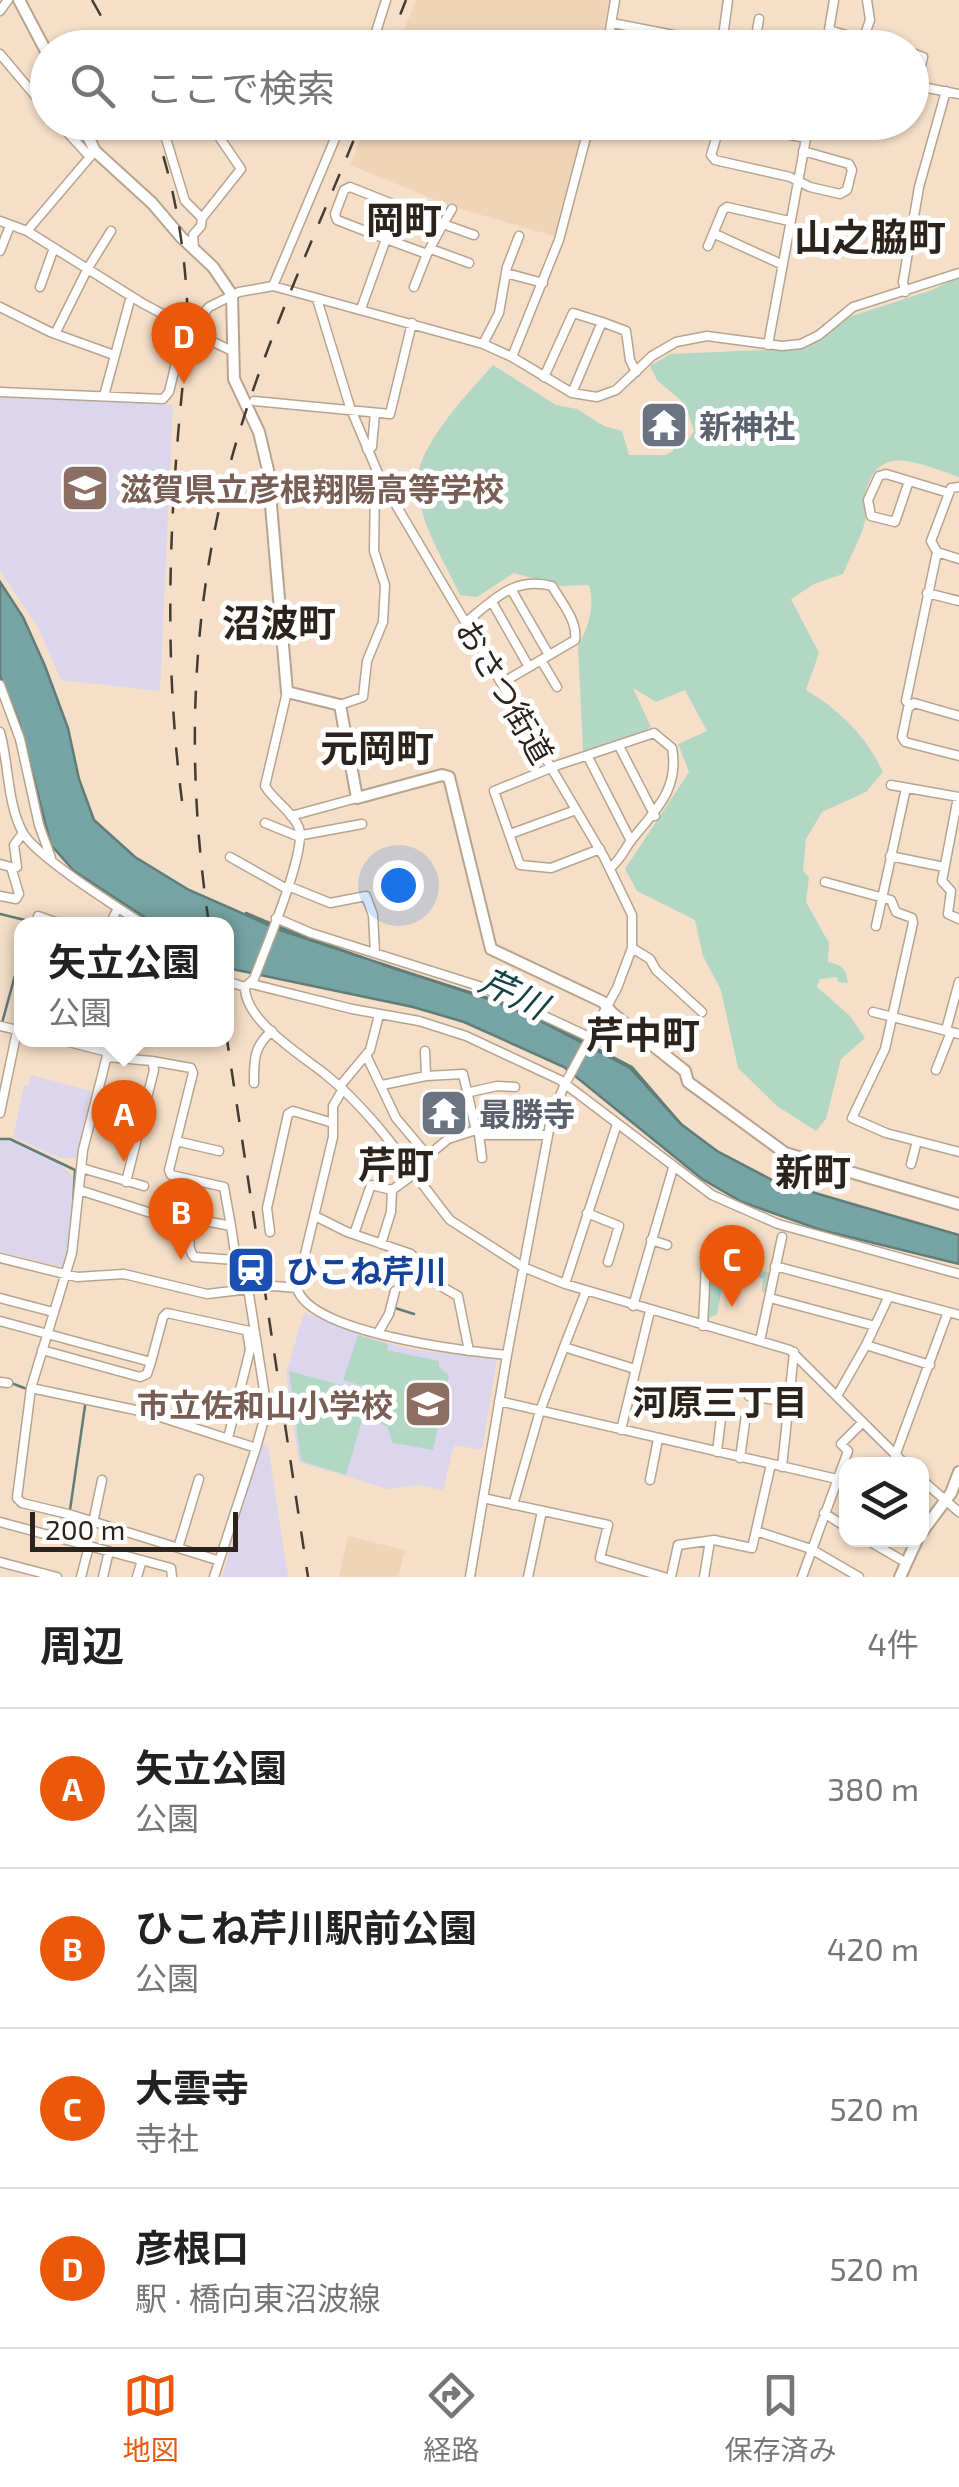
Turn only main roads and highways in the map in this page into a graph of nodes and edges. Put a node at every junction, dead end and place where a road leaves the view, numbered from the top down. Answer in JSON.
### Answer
{"nodes":[{"id":1,"x":19,"y":0,"type":"edge"},
{"id":2,"x":35,"y":30,"type":"edge"},
{"id":3,"x":87,"y":140,"type":"edge"},
{"id":4,"x":959,"y":1204,"type":"edge"},
{"id":5,"x":959,"y":1472,"type":"edge"},
{"id":6,"x":929,"y":1521,"type":"edge"},
{"id":7,"x":913,"y":1547,"type":"edge"},
{"id":8,"x":900,"y":1577,"type":"edge"}],
"edges":[{"from":1,"to":2,"type":"main road"},
{"from":3,"to":4,"type":"main road"},
{"from":5,"to":6,"type":"main road"},
{"from":7,"to":8,"type":"main road"}]}
